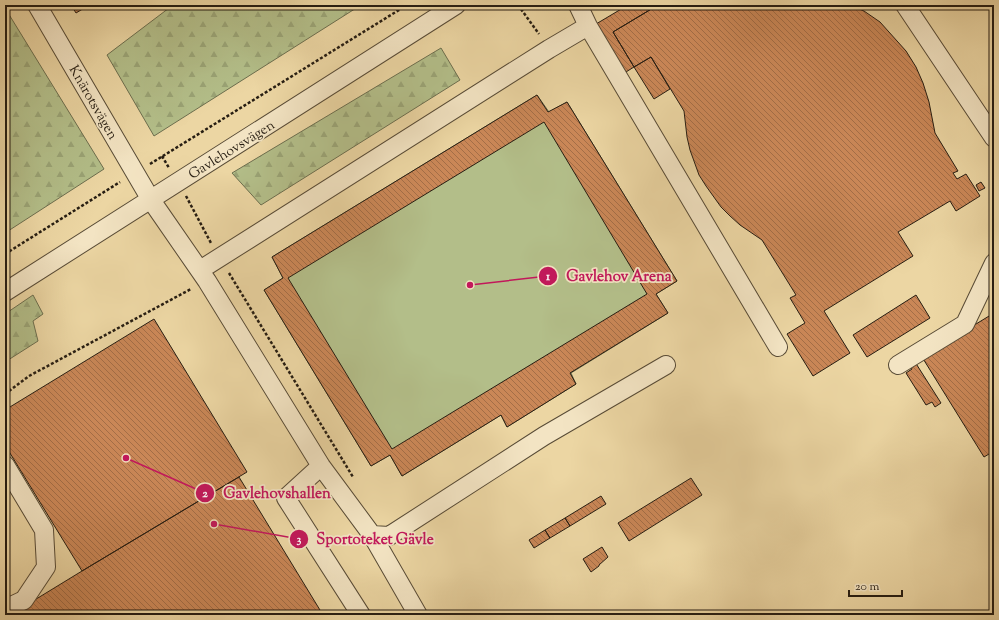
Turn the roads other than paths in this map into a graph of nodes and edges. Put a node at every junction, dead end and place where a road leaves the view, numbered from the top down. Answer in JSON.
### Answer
{"nodes":[{"id":1,"x":37,"y":5,"type":"edge"},
{"id":2,"x":456,"y":5,"type":"edge"},
{"id":3,"x":578,"y":5,"type":"edge"},
{"id":4,"x":905,"y":5,"type":"edge"},
{"id":5,"x":588,"y":26,"type":"junction"},
{"id":6,"x":994,"y":138,"type":"edge"},
{"id":7,"x":151,"y":200,"type":"junction"},
{"id":8,"x":994,"y":263,"type":"edge"},
{"id":9,"x":203,"y":276,"type":"junction"},
{"id":10,"x":5,"y":292,"type":"edge"},
{"id":11,"x":778,"y":347,"type":"dead end"},
{"id":12,"x":666,"y":365,"type":"dead end"},
{"id":13,"x":898,"y":365,"type":"dead end"},
{"id":14,"x":5,"y":465,"type":"edge"},
{"id":15,"x":320,"y":466,"type":"junction"},
{"id":16,"x":372,"y":535,"type":"junction"},
{"id":17,"x":5,"y":609,"type":"edge"},
{"id":18,"x":361,"y":615,"type":"edge"},
{"id":19,"x":418,"y":615,"type":"edge"}],
"edges":[{"from":1,"to":7,"type":"street","name":"Knärotsvägen"},
{"from":2,"to":7,"type":"street","name":"Gavlehovsvägen"},
{"from":3,"to":5,"type":"street"},
{"from":4,"to":6,"type":"street"},
{"from":5,"to":9,"type":"street"},
{"from":5,"to":11,"type":"street"},
{"from":7,"to":9,"type":"street","name":"Knärotsvägen"},
{"from":7,"to":10,"type":"street","name":"Gavlehovsvägen"},
{"from":8,"to":13,"type":"street"},
{"from":9,"to":15,"type":"street","name":"Knärotsvägen"},
{"from":12,"to":16,"type":"street"},
{"from":14,"to":17,"type":"street"},
{"from":15,"to":16,"type":"street","name":"Knärotsvägen"},
{"from":15,"to":18,"type":"street"},
{"from":16,"to":19,"type":"street","name":"Knärotsvägen"}]}
